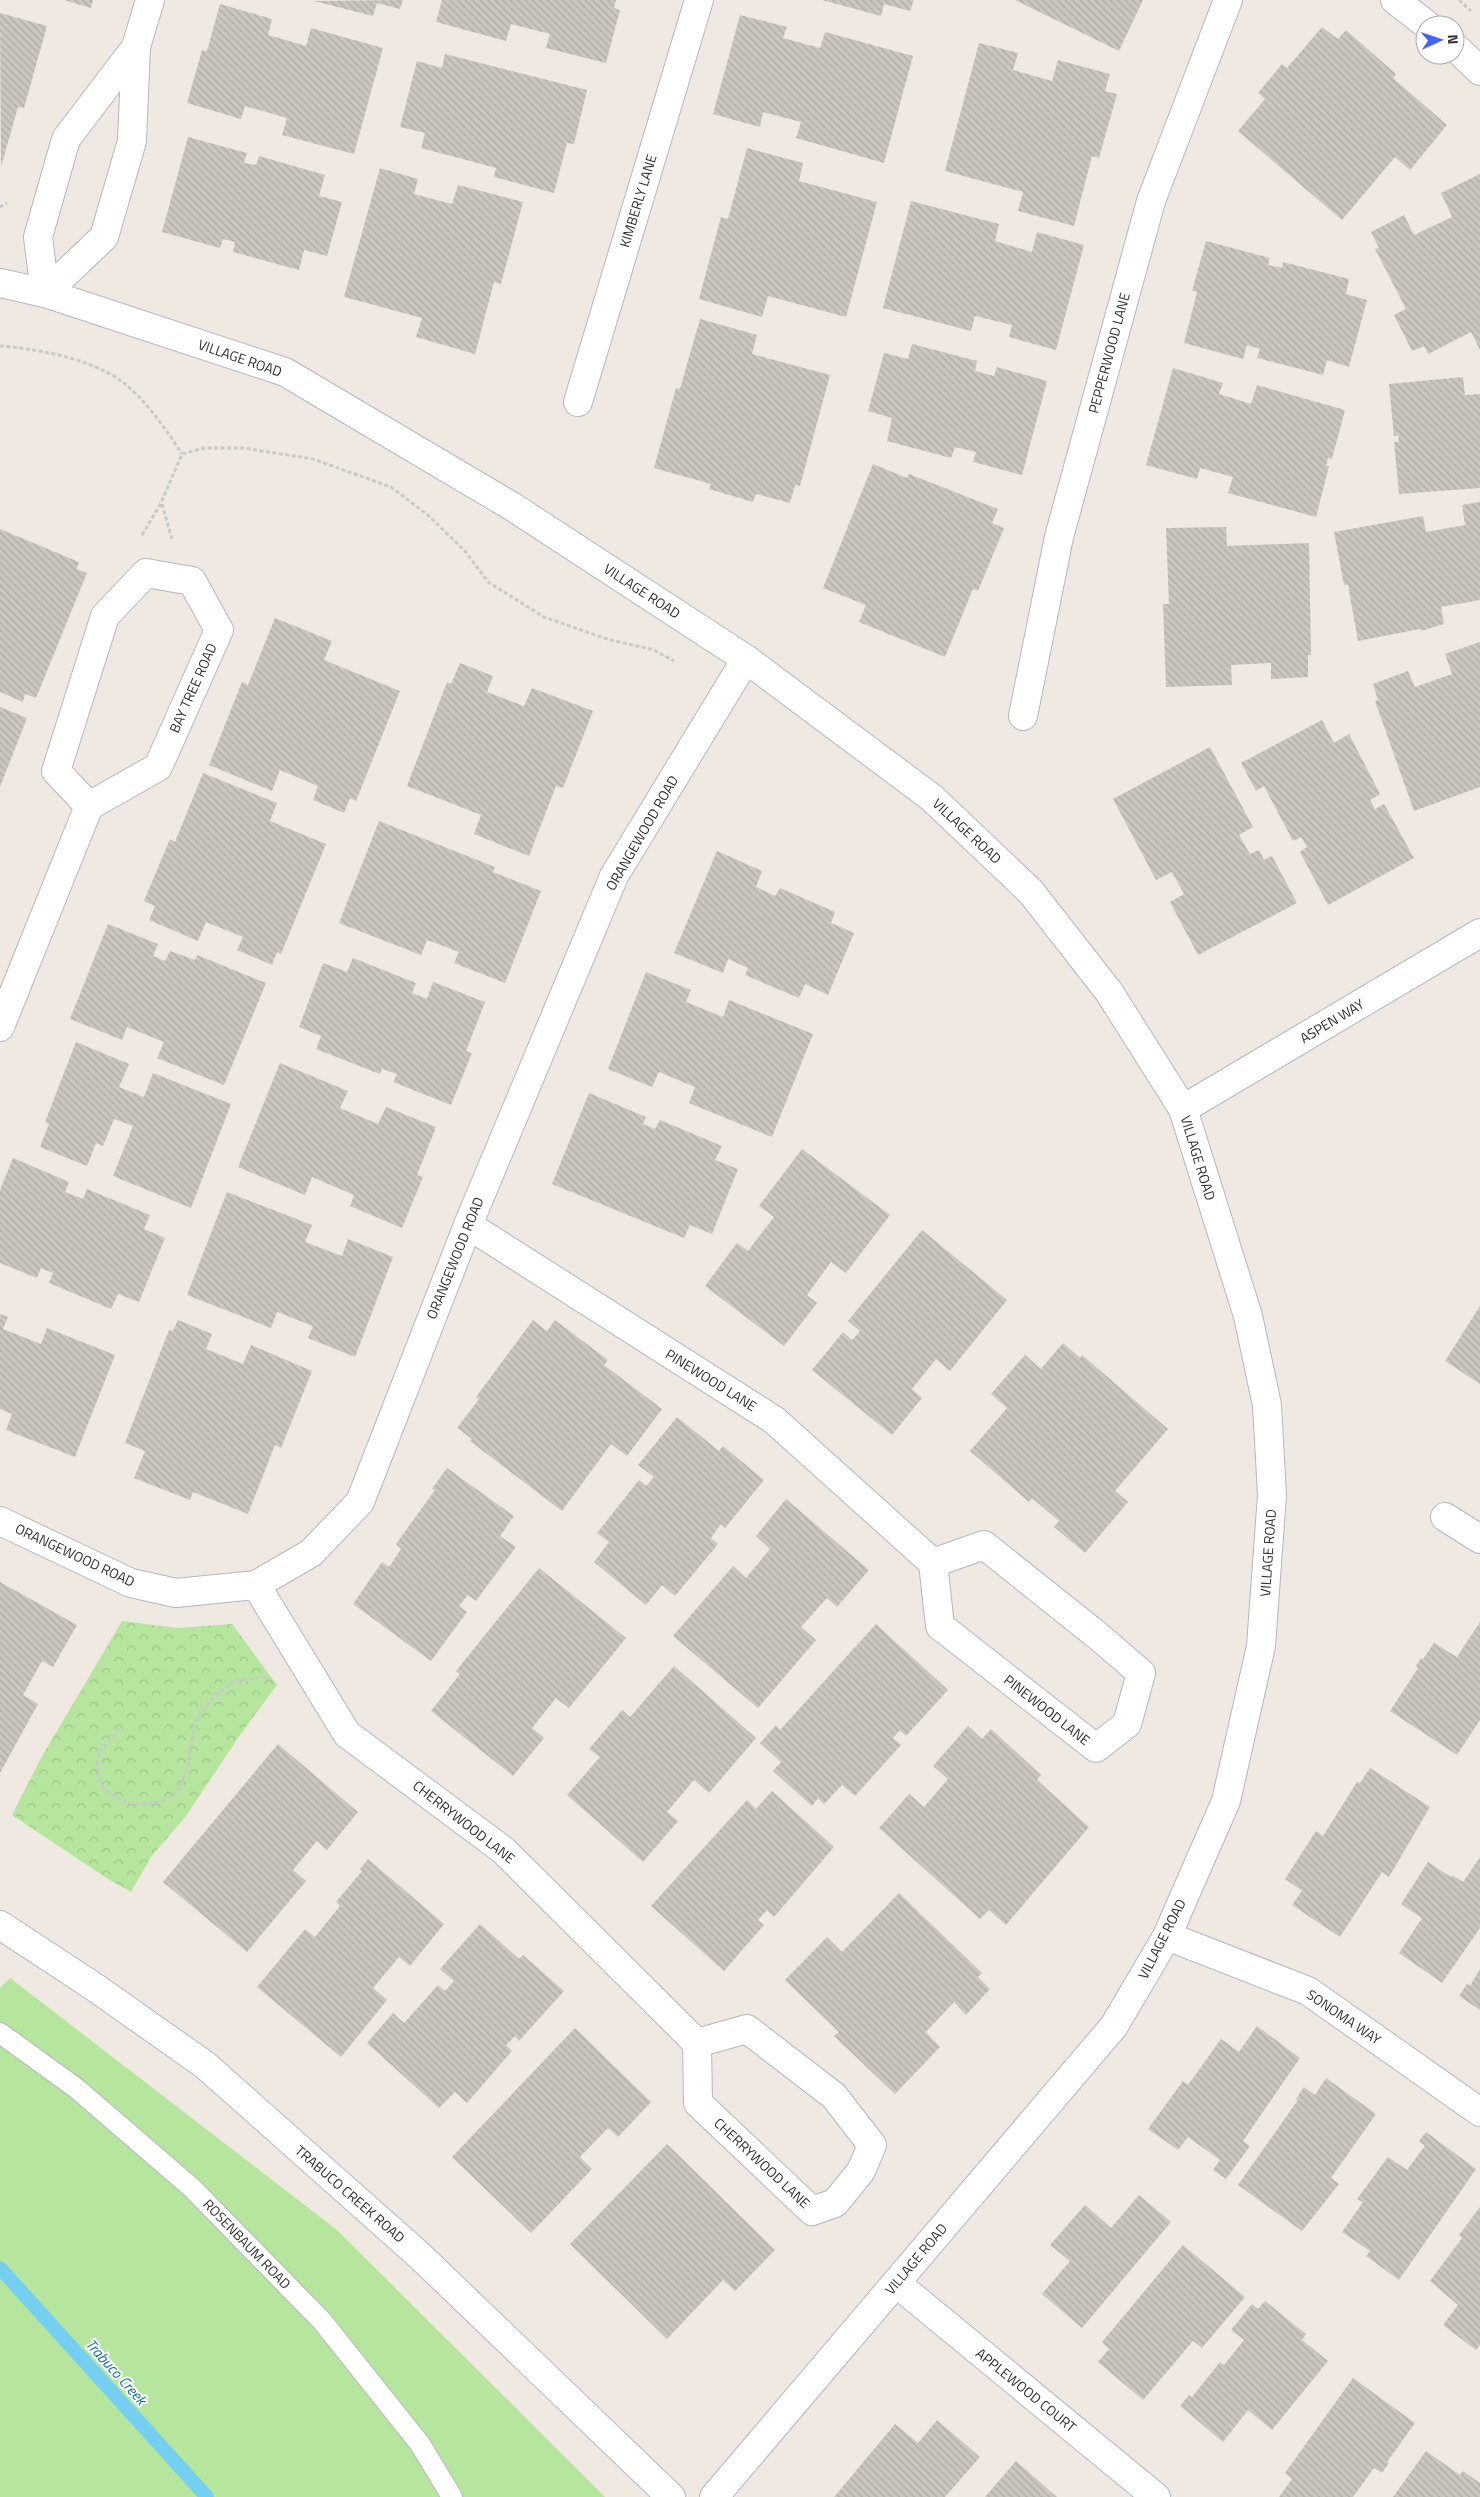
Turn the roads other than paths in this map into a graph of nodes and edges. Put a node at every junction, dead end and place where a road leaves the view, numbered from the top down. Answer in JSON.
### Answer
{"nodes":[{"id":1,"x":150,"y":0,"type":"edge"},
{"id":2,"x":699,"y":0,"type":"edge"},
{"id":3,"x":1228,"y":0,"type":"edge"},
{"id":4,"x":1395,"y":0,"type":"edge"},
{"id":5,"x":1415,"y":16,"type":"edge"},
{"id":6,"x":136,"y":47,"type":"junction"},
{"id":7,"x":1465,"y":57,"type":"edge"},
{"id":8,"x":1480,"y":71,"type":"edge"},
{"id":9,"x":0,"y":283,"type":"edge"},
{"id":10,"x":45,"y":293,"type":"junction"},
{"id":11,"x":578,"y":402,"type":"dead end"},
{"id":12,"x":746,"y":658,"type":"junction"},
{"id":13,"x":1023,"y":716,"type":"dead end"},
{"id":14,"x":89,"y":806,"type":"junction"},
{"id":15,"x":1480,"y":933,"type":"edge"},
{"id":16,"x":0,"y":1027,"type":"edge"},
{"id":17,"x":1183,"y":1109,"type":"junction"},
{"id":18,"x":468,"y":1225,"type":"junction"},
{"id":19,"x":1445,"y":1517,"type":"dead end"},
{"id":20,"x":0,"y":1520,"type":"edge"},
{"id":21,"x":1480,"y":1539,"type":"edge"},
{"id":22,"x":933,"y":1563,"type":"junction"},
{"id":23,"x":256,"y":1585,"type":"junction"},
{"id":24,"x":0,"y":1925,"type":"edge"},
{"id":25,"x":1167,"y":1936,"type":"junction"},
{"id":26,"x":0,"y":2033,"type":"edge"},
{"id":27,"x":697,"y":2044,"type":"junction"},
{"id":28,"x":1480,"y":2112,"type":"edge"},
{"id":29,"x":896,"y":2283,"type":"junction"},
{"id":30,"x":452,"y":2497,"type":"edge"},
{"id":31,"x":672,"y":2497,"type":"edge"},
{"id":32,"x":714,"y":2497,"type":"edge"},
{"id":33,"x":1156,"y":2497,"type":"edge"}],
"edges":[{"from":1,"to":6,"type":"street"},
{"from":2,"to":11,"type":"street","name":"KIMBERLY LANE"},
{"from":3,"to":13,"type":"street","name":"PEPPERWOOD LANE"},
{"from":4,"to":5,"type":"street"},
{"from":6,"to":10,"type":"street"},
{"from":6,"to":10,"type":"street"},
{"from":7,"to":8,"type":"street"},
{"from":9,"to":10,"type":"street","name":"VILLAGE ROAD"},
{"from":10,"to":12,"type":"street","name":"VILLAGE ROAD"},
{"from":12,"to":17,"type":"street","name":"VILLAGE ROAD"},
{"from":12,"to":18,"type":"street","name":"ORANGEWOOD ROAD"},
{"from":14,"to":14,"type":"street","name":"BAY TREE ROAD"},
{"from":14,"to":16,"type":"street"},
{"from":15,"to":17,"type":"street","name":"ASPEN WAY"},
{"from":17,"to":25,"type":"street","name":"VILLAGE ROAD"},
{"from":18,"to":22,"type":"street","name":"PINEWOOD LANE"},
{"from":18,"to":23,"type":"street","name":"ORANGEWOOD ROAD"},
{"from":19,"to":21,"type":"street"},
{"from":20,"to":23,"type":"street","name":"ORANGEWOOD ROAD"},
{"from":22,"to":22,"type":"street","name":"PINEWOOD LANE"},
{"from":23,"to":27,"type":"street","name":"CHERRYWOOD LANE"},
{"from":24,"to":31,"type":"street","name":"TRABUCO CREEK ROAD"},
{"from":25,"to":28,"type":"street","name":"SONOMA WAY"},
{"from":25,"to":29,"type":"street","name":"VILLAGE ROAD"},
{"from":26,"to":30,"type":"lane","name":"ROSENBAUM ROAD"},
{"from":27,"to":27,"type":"street","name":"CHERRYWOOD LANE"},
{"from":29,"to":32,"type":"street","name":"VILLAGE ROAD"},
{"from":29,"to":33,"type":"street","name":"APPLEWOOD COURT"}]}
